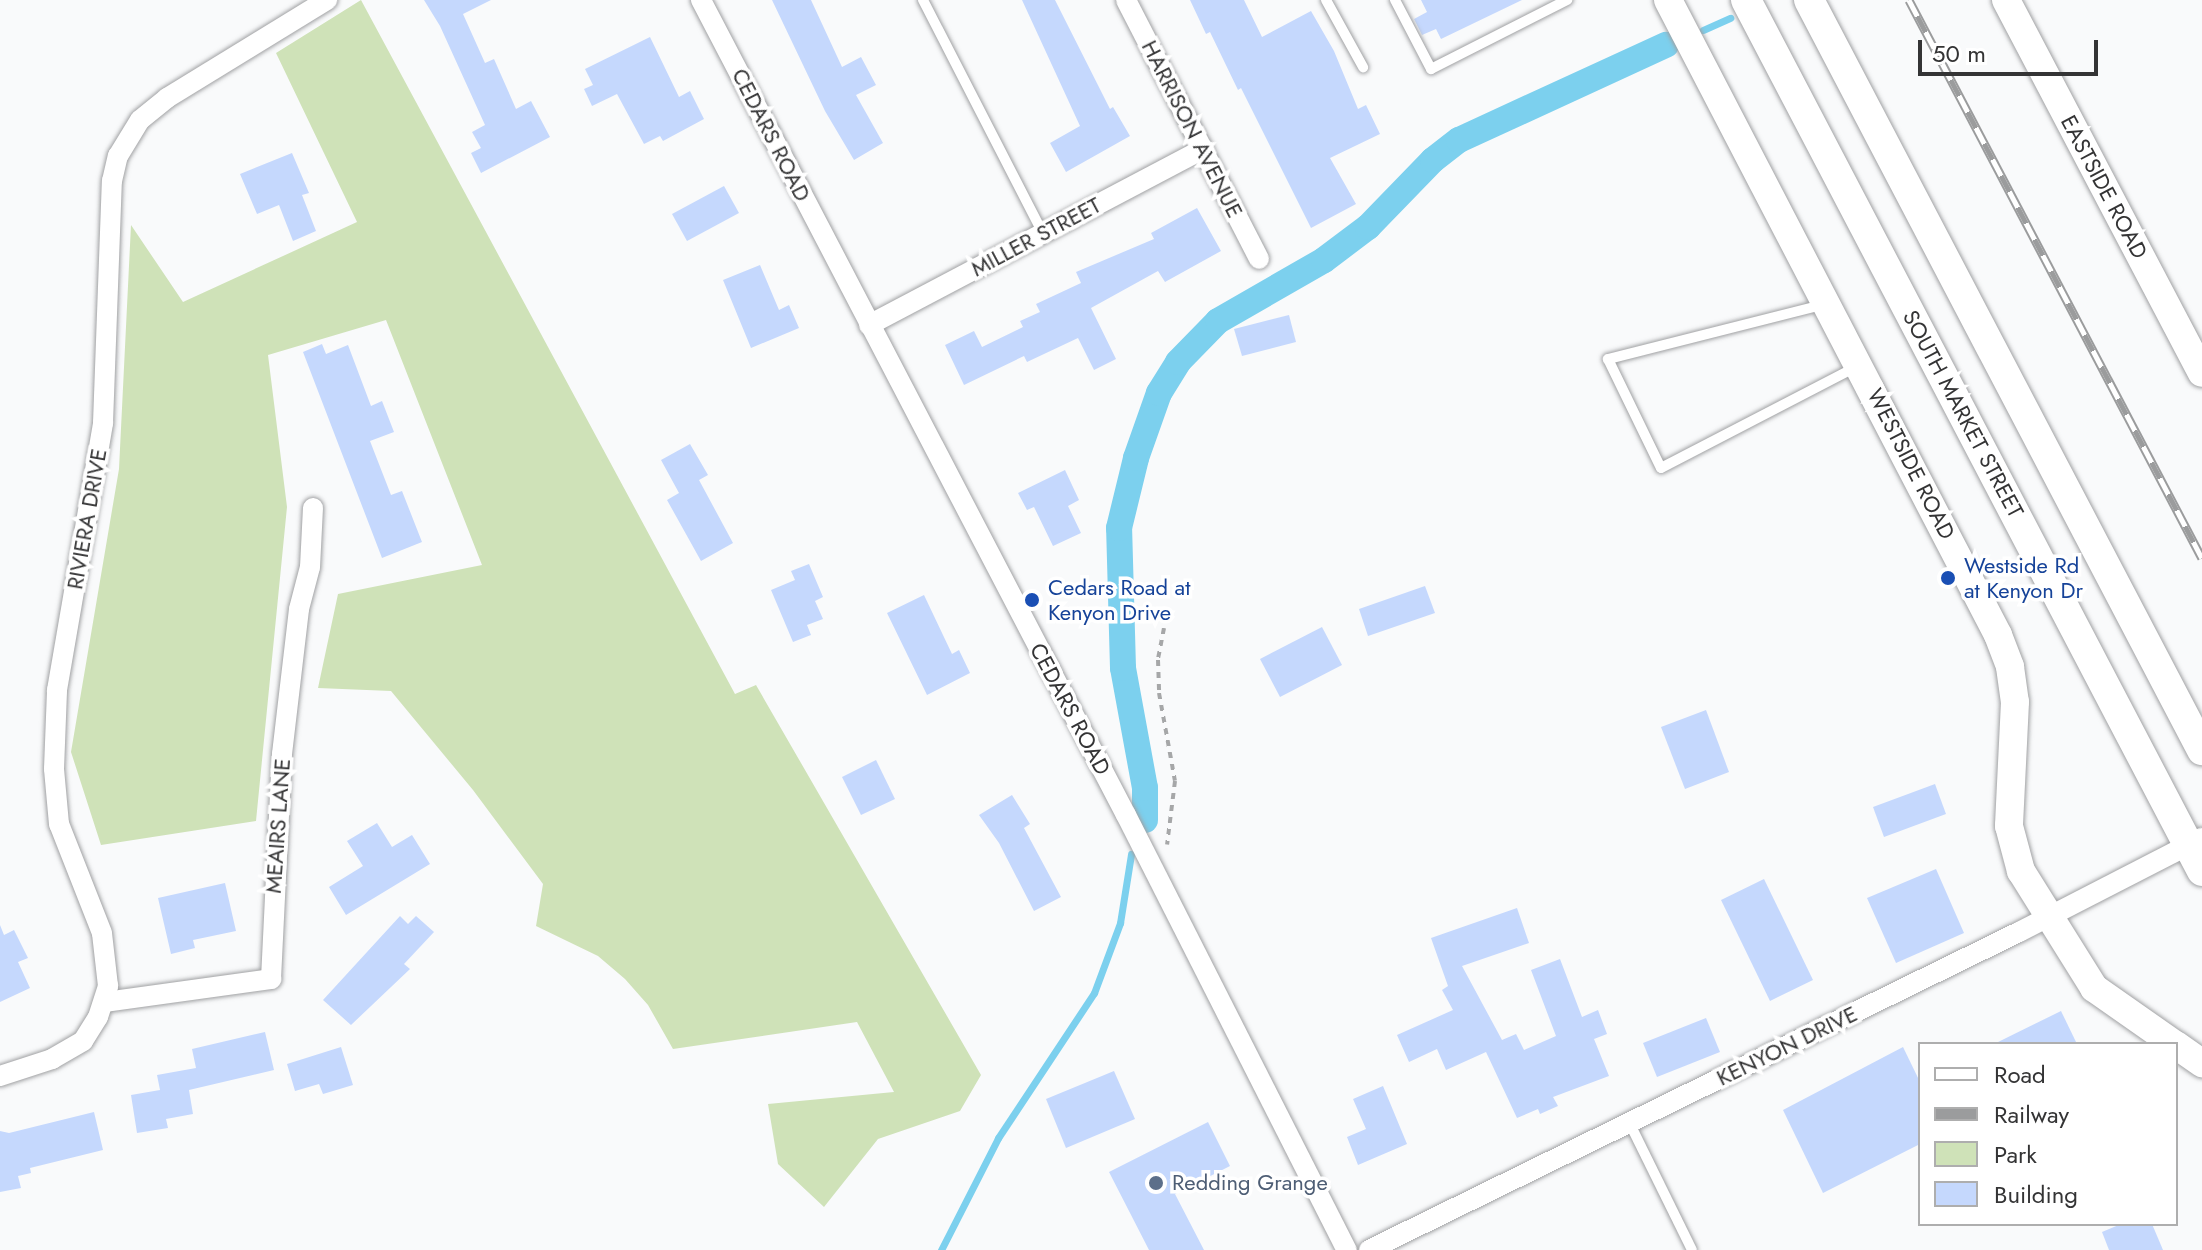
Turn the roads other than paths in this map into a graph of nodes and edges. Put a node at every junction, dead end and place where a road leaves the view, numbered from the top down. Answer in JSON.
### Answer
{"nodes":[{"id":1,"x":327,"y":0,"type":"edge"},
{"id":2,"x":701,"y":0,"type":"edge"},
{"id":3,"x":923,"y":0,"type":"edge"},
{"id":4,"x":1126,"y":0,"type":"edge"},
{"id":5,"x":1326,"y":0,"type":"edge"},
{"id":6,"x":1395,"y":0,"type":"edge"},
{"id":7,"x":1567,"y":0,"type":"edge"},
{"id":8,"x":1746,"y":0,"type":"edge"},
{"id":9,"x":2006,"y":0,"type":"edge"},
{"id":10,"x":1671,"y":7,"type":"edge"},
{"id":11,"x":1814,"y":10,"type":"edge"},
{"id":12,"x":1363,"y":67,"type":"dead end"},
{"id":13,"x":1203,"y":149,"type":"junction"},
{"id":14,"x":1043,"y":233,"type":"junction"},
{"id":15,"x":1259,"y":259,"type":"dead end"},
{"id":16,"x":1828,"y":304,"type":"junction"},
{"id":17,"x":869,"y":325,"type":"junction"},
{"id":18,"x":1860,"y":365,"type":"junction"},
{"id":19,"x":2202,"y":373,"type":"edge"},
{"id":20,"x":313,"y":508,"type":"dead end"},
{"id":21,"x":2202,"y":750,"type":"edge"},
{"id":22,"x":2197,"y":851,"type":"edge"},
{"id":23,"x":2048,"y":917,"type":"junction"},
{"id":24,"x":105,"y":1002,"type":"junction"},
{"id":25,"x":2171,"y":1042,"type":"edge"},
{"id":26,"x":2178,"y":1047,"type":"edge"},
{"id":27,"x":2202,"y":1063,"type":"edge"},
{"id":28,"x":0,"y":1076,"type":"edge"},
{"id":29,"x":1630,"y":1124,"type":"junction"},
{"id":30,"x":1347,"y":1250,"type":"edge"},
{"id":31,"x":1369,"y":1250,"type":"edge"},
{"id":32,"x":1692,"y":1250,"type":"edge"}],
"edges":[{"from":1,"to":24,"type":"street","name":"RIVIERA DRIVE"},
{"from":2,"to":17,"type":"street","name":"CEDARS ROAD"},
{"from":3,"to":14,"type":"lane"},
{"from":4,"to":13,"type":"street","name":"HARRISON AVENUE"},
{"from":5,"to":12,"type":"lane"},
{"from":6,"to":7,"type":"lane"},
{"from":8,"to":22,"type":"main road","name":"SOUTH MARKET STREET"},
{"from":9,"to":19,"type":"street","name":"EASTSIDE ROAD"},
{"from":10,"to":16,"type":"street","name":"WESTSIDE ROAD"},
{"from":11,"to":21,"type":"main road"},
{"from":13,"to":14,"type":"street","name":"MILLER STREET"},
{"from":13,"to":15,"type":"street","name":"HARRISON AVENUE"},
{"from":14,"to":17,"type":"street","name":"MILLER STREET"},
{"from":16,"to":18,"type":"street","name":"WESTSIDE ROAD"},
{"from":16,"to":18,"type":"lane"},
{"from":17,"to":30,"type":"street","name":"CEDARS ROAD"},
{"from":18,"to":23,"type":"street","name":"WESTSIDE ROAD"},
{"from":20,"to":24,"type":"street","name":"MEAIRS LANE"},
{"from":22,"to":23,"type":"street","name":"KENYON DRIVE"},
{"from":23,"to":25,"type":"street","name":"WESTSIDE ROAD"},
{"from":23,"to":29,"type":"street","name":"KENYON DRIVE"},
{"from":24,"to":28,"type":"street","name":"RIVIERA DRIVE"},
{"from":26,"to":27,"type":"street","name":"WESTSIDE ROAD"},
{"from":29,"to":31,"type":"street","name":"KENYON DRIVE"},
{"from":29,"to":32,"type":"lane"}]}
